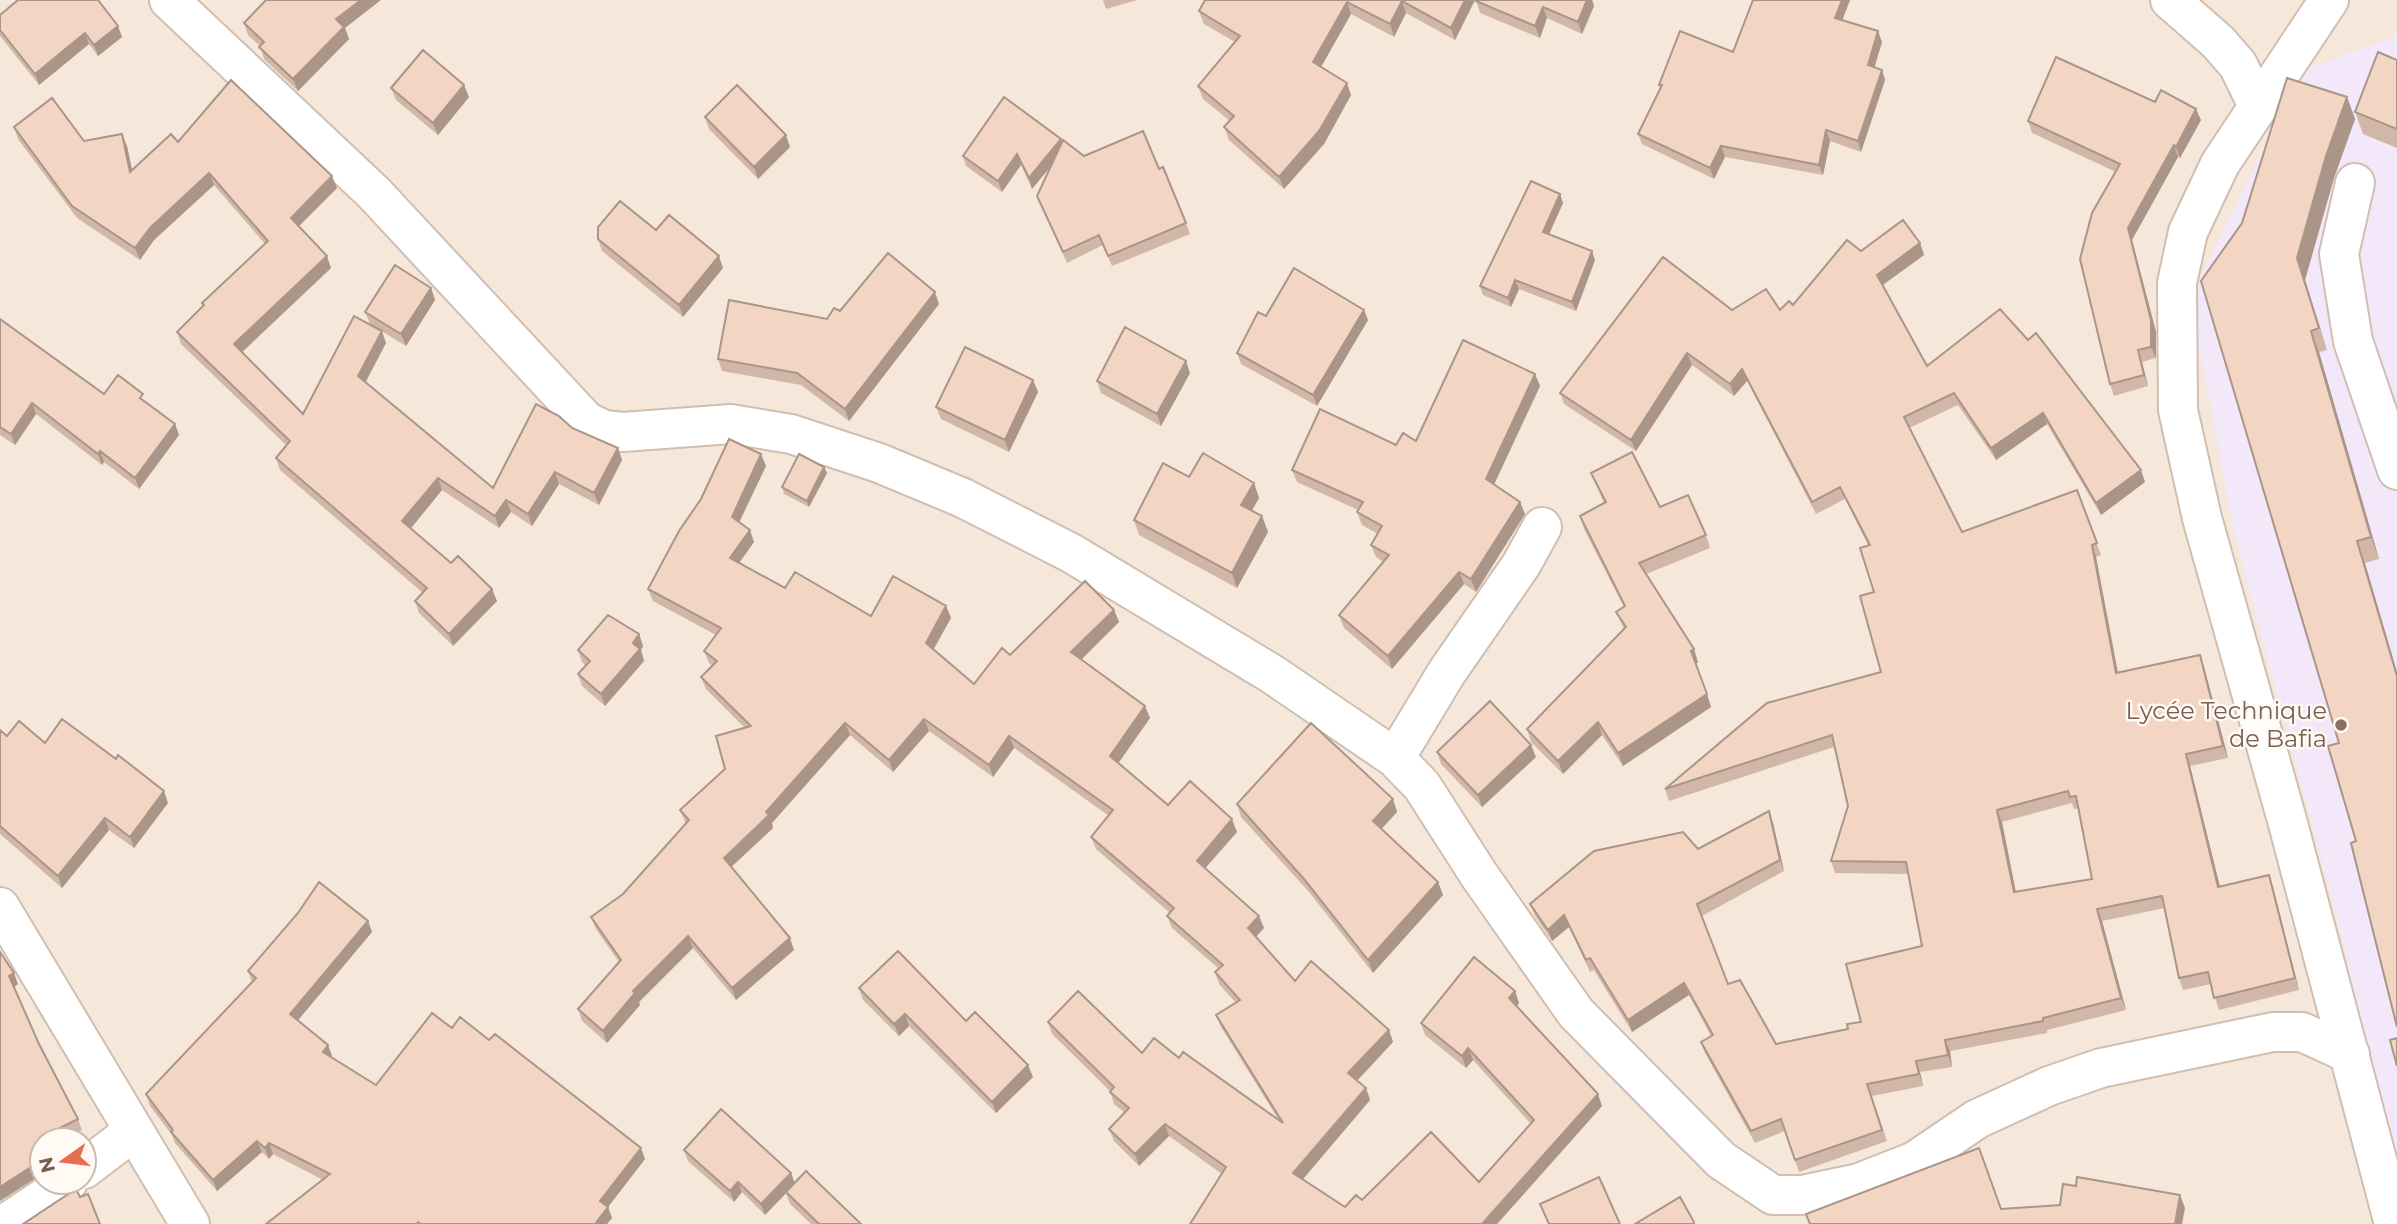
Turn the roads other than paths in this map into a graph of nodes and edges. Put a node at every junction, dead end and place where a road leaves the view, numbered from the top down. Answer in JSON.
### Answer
{"nodes":[{"id":1,"x":169,"y":0,"type":"edge"},
{"id":2,"x":2170,"y":0,"type":"edge"},
{"id":3,"x":2329,"y":0,"type":"edge"},
{"id":4,"x":2258,"y":106,"type":"junction"},
{"id":5,"x":2355,"y":183,"type":"dead end"},
{"id":6,"x":2397,"y":470,"type":"edge"},
{"id":7,"x":1542,"y":527,"type":"dead end"},
{"id":8,"x":1395,"y":758,"type":"junction"},
{"id":9,"x":0,"y":907,"type":"edge"},
{"id":10,"x":2350,"y":1054,"type":"junction"},
{"id":11,"x":134,"y":1131,"type":"junction"},
{"id":12,"x":98,"y":1158,"type":"edge"},
{"id":13,"x":47,"y":1196,"type":"edge"},
{"id":14,"x":1775,"y":1209,"type":"edge"},
{"id":15,"x":5,"y":1224,"type":"edge"},
{"id":16,"x":190,"y":1224,"type":"edge"},
{"id":17,"x":2394,"y":1224,"type":"edge"}],
"edges":[{"from":1,"to":8,"type":"street"},
{"from":2,"to":4,"type":"street"},
{"from":3,"to":4,"type":"street"},
{"from":4,"to":10,"type":"street"},
{"from":5,"to":6,"type":"street"},
{"from":7,"to":8,"type":"street"},
{"from":8,"to":14,"type":"street"},
{"from":9,"to":11,"type":"street"},
{"from":10,"to":14,"type":"street"},
{"from":10,"to":17,"type":"street"},
{"from":11,"to":12,"type":"street"},
{"from":11,"to":16,"type":"street"},
{"from":13,"to":15,"type":"street"}]}
